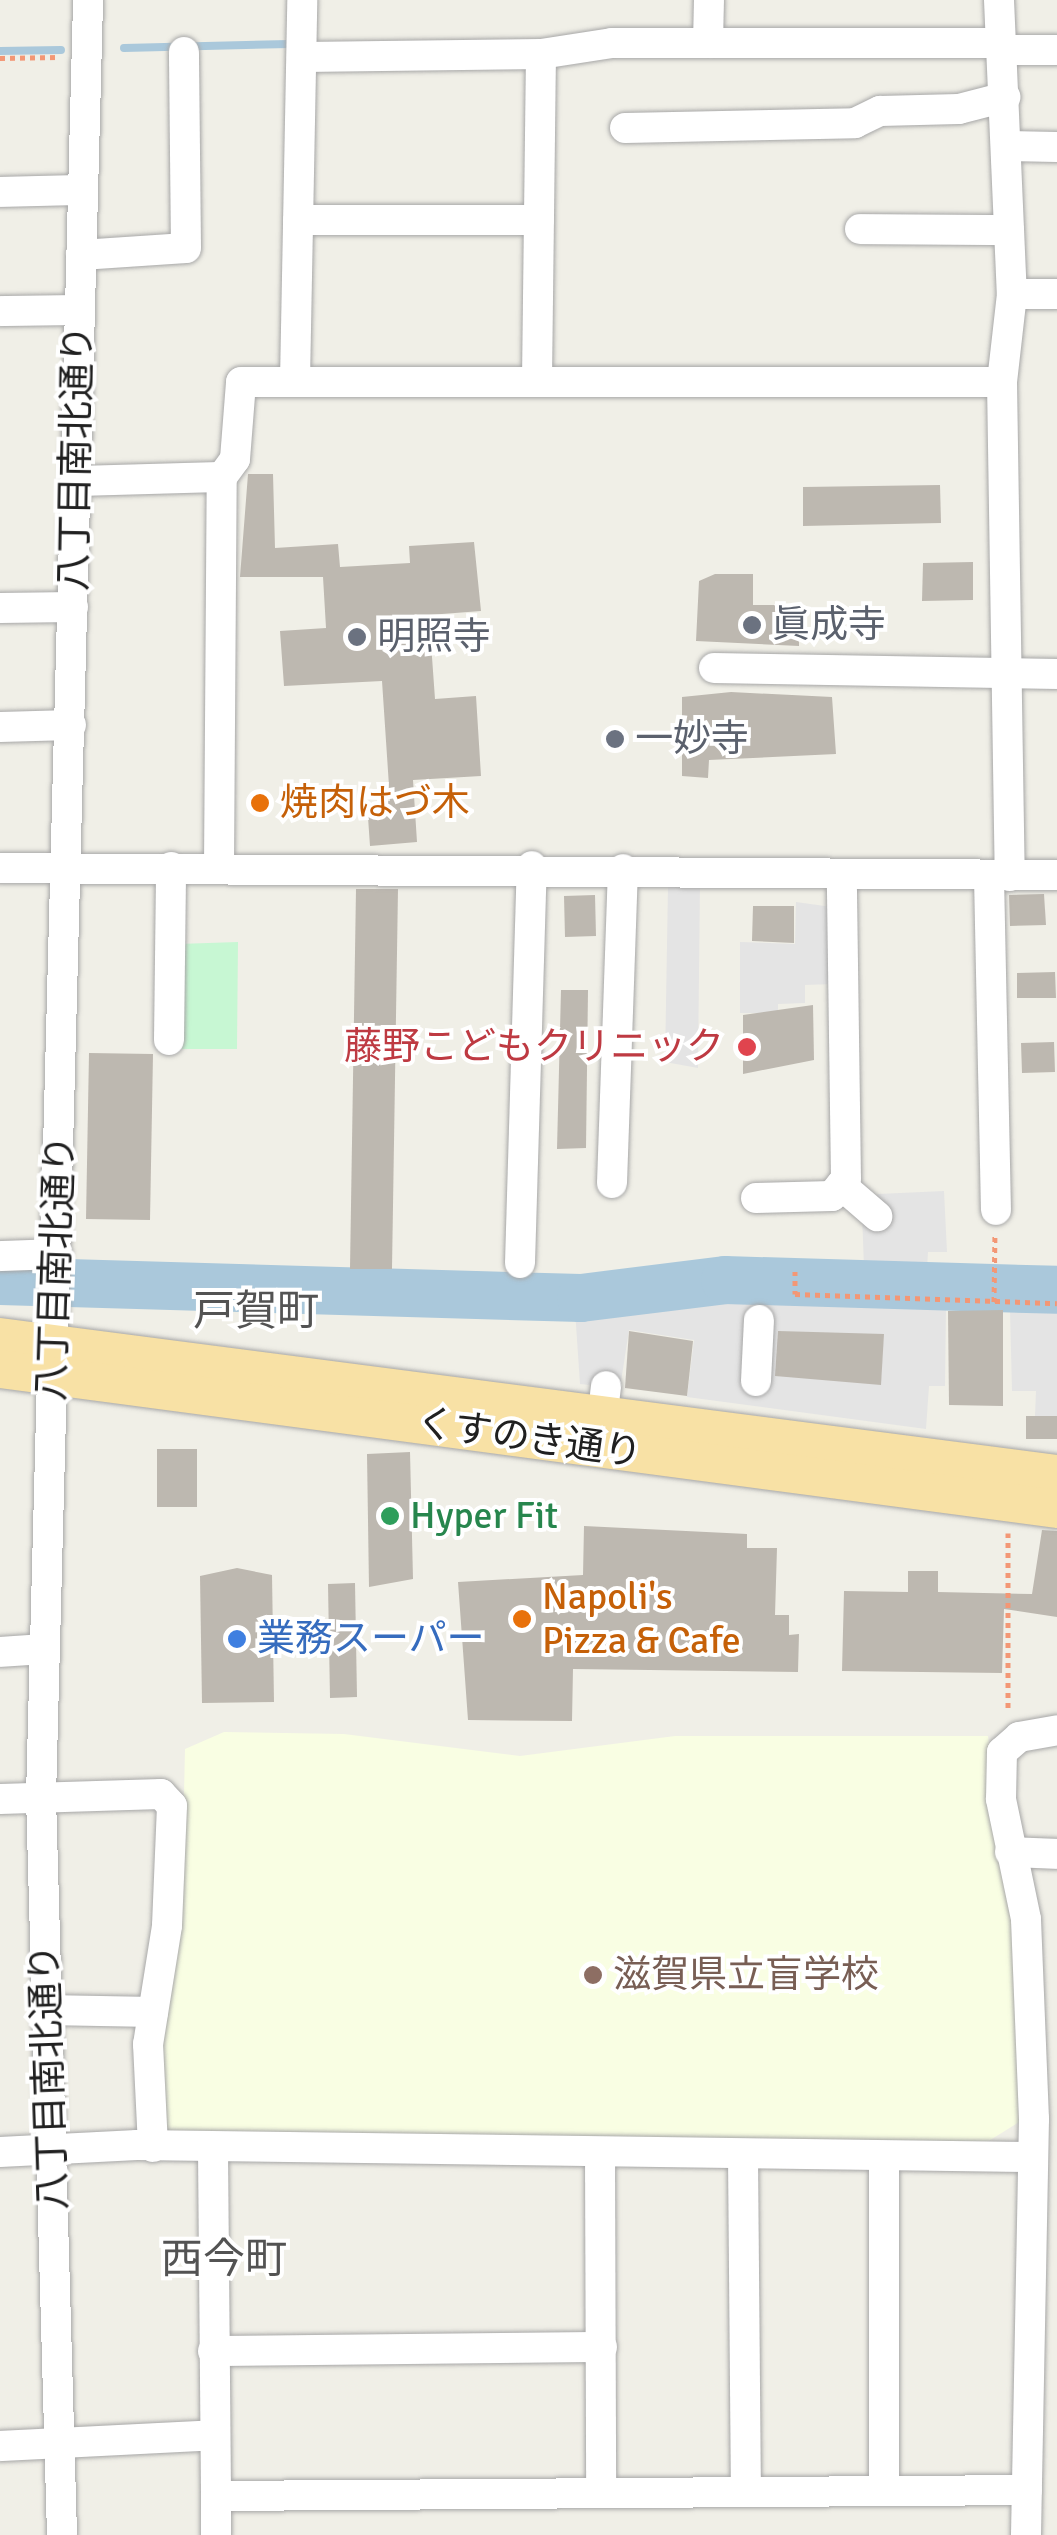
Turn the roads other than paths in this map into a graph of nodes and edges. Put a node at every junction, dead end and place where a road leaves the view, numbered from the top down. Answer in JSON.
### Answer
{"nodes":[{"id":1,"x":88,"y":0,"type":"edge"},
{"id":2,"x":302,"y":0,"type":"edge"},
{"id":3,"x":709,"y":0,"type":"edge"},
{"id":4,"x":999,"y":0,"type":"edge"},
{"id":5,"x":708,"y":42,"type":"junction"},
{"id":6,"x":1000,"y":47,"type":"junction"},
{"id":7,"x":1057,"y":50,"type":"edge"},
{"id":8,"x":184,"y":52,"type":"dead end"},
{"id":9,"x":541,"y":54,"type":"junction"},
{"id":10,"x":304,"y":57,"type":"junction"},
{"id":11,"x":1005,"y":97,"type":"junction"},
{"id":12,"x":625,"y":128,"type":"dead end"},
{"id":13,"x":1008,"y":146,"type":"junction"},
{"id":14,"x":1057,"y":147,"type":"edge"},
{"id":15,"x":82,"y":190,"type":"junction"},
{"id":16,"x":0,"y":192,"type":"edge"},
{"id":17,"x":298,"y":220,"type":"junction"},
{"id":18,"x":539,"y":220,"type":"junction"},
{"id":19,"x":860,"y":229,"type":"dead end"},
{"id":20,"x":1009,"y":230,"type":"junction"},
{"id":21,"x":81,"y":256,"type":"junction"},
{"id":22,"x":1012,"y":294,"type":"junction"},
{"id":23,"x":1057,"y":294,"type":"edge"},
{"id":24,"x":80,"y":310,"type":"junction"},
{"id":25,"x":0,"y":311,"type":"edge"},
{"id":26,"x":538,"y":380,"type":"junction"},
{"id":27,"x":295,"y":381,"type":"junction"},
{"id":28,"x":1002,"y":382,"type":"junction"},
{"id":29,"x":222,"y":477,"type":"junction"},
{"id":30,"x":76,"y":481,"type":"junction"},
{"id":31,"x":73,"y":606,"type":"junction"},
{"id":32,"x":0,"y":608,"type":"edge"},
{"id":33,"x":714,"y":668,"type":"dead end"},
{"id":34,"x":1010,"y":673,"type":"junction"},
{"id":35,"x":1057,"y":674,"type":"edge"},
{"id":36,"x":71,"y":725,"type":"junction"},
{"id":37,"x":0,"y":728,"type":"edge"},
{"id":38,"x":532,"y":866,"type":"junction"},
{"id":39,"x":170,"y":867,"type":"junction"},
{"id":40,"x":220,"y":867,"type":"junction"},
{"id":41,"x":0,"y":868,"type":"edge"},
{"id":42,"x":68,"y":868,"type":"junction"},
{"id":43,"x":623,"y":869,"type":"junction"},
{"id":44,"x":1000,"y":876,"type":"junction"},
{"id":45,"x":1057,"y":876,"type":"edge"},
{"id":46,"x":842,"y":877,"type":"junction"},
{"id":47,"x":169,"y":1040,"type":"dead end"},
{"id":48,"x":612,"y":1183,"type":"dead end"},
{"id":49,"x":841,"y":1186,"type":"junction"},
{"id":50,"x":756,"y":1198,"type":"dead end"},
{"id":51,"x":996,"y":1210,"type":"road end"},
{"id":52,"x":877,"y":1216,"type":"dead end"},
{"id":53,"x":0,"y":1256,"type":"edge"},
{"id":54,"x":520,"y":1263,"type":"dead end"},
{"id":55,"x":57,"y":1271,"type":"junction"},
{"id":56,"x":759,"y":1320,"type":"dead end"},
{"id":57,"x":0,"y":1336,"type":"edge"},
{"id":58,"x":53,"y":1358,"type":"junction"},
{"id":59,"x":0,"y":1370,"type":"edge"},
{"id":60,"x":756,"y":1381,"type":"dead end"},
{"id":61,"x":1057,"y":1474,"type":"edge"},
{"id":62,"x":1057,"y":1509,"type":"edge"},
{"id":63,"x":44,"y":1649,"type":"junction"},
{"id":64,"x":0,"y":1652,"type":"edge"},
{"id":65,"x":1057,"y":1730,"type":"edge"},
{"id":66,"x":41,"y":1797,"type":"junction"},
{"id":67,"x":0,"y":1798,"type":"edge"},
{"id":68,"x":1010,"y":1852,"type":"junction"},
{"id":69,"x":1057,"y":1854,"type":"edge"},
{"id":70,"x":1042,"y":1983,"type":"edge"},
{"id":71,"x":47,"y":2010,"type":"junction"},
{"id":72,"x":153,"y":2012,"type":"junction"},
{"id":73,"x":1045,"y":2119,"type":"edge"},
{"id":74,"x":153,"y":2146,"type":"junction"},
{"id":75,"x":51,"y":2149,"type":"junction"},
{"id":76,"x":213,"y":2150,"type":"junction"},
{"id":77,"x":0,"y":2152,"type":"edge"},
{"id":78,"x":600,"y":2155,"type":"junction"},
{"id":79,"x":742,"y":2156,"type":"junction"},
{"id":80,"x":884,"y":2156,"type":"junction"},
{"id":81,"x":1030,"y":2157,"type":"junction"},
{"id":82,"x":1044,"y":2269,"type":"edge"},
{"id":83,"x":602,"y":2348,"type":"junction"},
{"id":84,"x":213,"y":2351,"type":"junction"},
{"id":85,"x":1044,"y":2408,"type":"edge"},
{"id":86,"x":214,"y":2435,"type":"junction"},
{"id":87,"x":59,"y":2444,"type":"junction"},
{"id":88,"x":0,"y":2446,"type":"edge"},
{"id":89,"x":884,"y":2490,"type":"junction"},
{"id":90,"x":1028,"y":2490,"type":"junction"},
{"id":91,"x":746,"y":2492,"type":"junction"},
{"id":92,"x":601,"y":2493,"type":"junction"},
{"id":93,"x":216,"y":2496,"type":"junction"},
{"id":94,"x":62,"y":2535,"type":"edge"},
{"id":95,"x":216,"y":2535,"type":"edge"},
{"id":96,"x":1026,"y":2535,"type":"edge"}],
"edges":[{"from":1,"to":15,"type":"street","name":"八丁目南北通り"},
{"from":2,"to":10,"type":"street"},
{"from":3,"to":5,"type":"street"},
{"from":4,"to":6,"type":"street"},
{"from":5,"to":6,"type":"street"},
{"from":5,"to":9,"type":"street"},
{"from":6,"to":7,"type":"street"},
{"from":6,"to":11,"type":"street"},
{"from":8,"to":21,"type":"street"},
{"from":9,"to":10,"type":"street"},
{"from":9,"to":18,"type":"street"},
{"from":10,"to":17,"type":"street"},
{"from":11,"to":12,"type":"street"},
{"from":11,"to":13,"type":"street"},
{"from":13,"to":14,"type":"street"},
{"from":13,"to":20,"type":"street"},
{"from":15,"to":16,"type":"street"},
{"from":15,"to":21,"type":"street","name":"八丁目南北通り"},
{"from":17,"to":18,"type":"street"},
{"from":17,"to":27,"type":"street"},
{"from":18,"to":26,"type":"street"},
{"from":19,"to":20,"type":"street"},
{"from":20,"to":22,"type":"street"},
{"from":21,"to":24,"type":"street","name":"八丁目南北通り"},
{"from":22,"to":23,"type":"street"},
{"from":22,"to":28,"type":"street"},
{"from":24,"to":25,"type":"street"},
{"from":24,"to":30,"type":"street","name":"八丁目南北通り"},
{"from":26,"to":27,"type":"street"},
{"from":26,"to":28,"type":"street"},
{"from":27,"to":29,"type":"street"},
{"from":28,"to":34,"type":"street"},
{"from":29,"to":30,"type":"street"},
{"from":29,"to":40,"type":"street"},
{"from":30,"to":31,"type":"street","name":"八丁目南北通り"},
{"from":31,"to":32,"type":"street"},
{"from":31,"to":36,"type":"street","name":"八丁目南北通り"},
{"from":33,"to":34,"type":"street"},
{"from":34,"to":35,"type":"street"},
{"from":34,"to":44,"type":"street"},
{"from":36,"to":37,"type":"street"},
{"from":36,"to":42,"type":"street","name":"八丁目南北通り"},
{"from":38,"to":40,"type":"street"},
{"from":38,"to":43,"type":"street"},
{"from":38,"to":54,"type":"street"},
{"from":39,"to":40,"type":"street"},
{"from":39,"to":42,"type":"street"},
{"from":39,"to":47,"type":"street"},
{"from":41,"to":42,"type":"street"},
{"from":42,"to":55,"type":"street","name":"八丁目南北通り"},
{"from":43,"to":46,"type":"street"},
{"from":43,"to":48,"type":"street"},
{"from":44,"to":45,"type":"street"},
{"from":44,"to":46,"type":"street"},
{"from":44,"to":51,"type":"street"},
{"from":46,"to":49,"type":"street"},
{"from":49,"to":50,"type":"street"},
{"from":49,"to":52,"type":"street"},
{"from":53,"to":55,"type":"street"},
{"from":55,"to":58,"type":"street","name":"八丁目南北通り"},
{"from":56,"to":60,"type":"street"},
{"from":57,"to":58,"type":"main road","name":"くすのき通り"},
{"from":58,"to":59,"type":"main road","name":"くすのき通り"},
{"from":58,"to":61,"type":"main road","name":"くすのき通り"},
{"from":58,"to":62,"type":"main road","name":"くすのき通り"},
{"from":58,"to":63,"type":"street","name":"八丁目南北通り"},
{"from":63,"to":64,"type":"street"},
{"from":63,"to":66,"type":"street","name":"八丁目南北通り"},
{"from":65,"to":68,"type":"street"},
{"from":66,"to":67,"type":"street"},
{"from":66,"to":71,"type":"street","name":"八丁目南北通り"},
{"from":66,"to":72,"type":"street"},
{"from":68,"to":69,"type":"street"},
{"from":68,"to":70,"type":"street"},
{"from":70,"to":73,"type":"street"},
{"from":71,"to":72,"type":"street"},
{"from":71,"to":75,"type":"street","name":"八丁目南北通り"},
{"from":72,"to":74,"type":"street"},
{"from":73,"to":81,"type":"street"},
{"from":74,"to":75,"type":"street"},
{"from":74,"to":76,"type":"street"},
{"from":75,"to":77,"type":"street"},
{"from":75,"to":87,"type":"street","name":"八丁目南北通り"},
{"from":76,"to":78,"type":"street"},
{"from":76,"to":84,"type":"street"},
{"from":78,"to":79,"type":"street"},
{"from":78,"to":83,"type":"street"},
{"from":79,"to":80,"type":"street"},
{"from":79,"to":91,"type":"street"},
{"from":80,"to":81,"type":"street"},
{"from":80,"to":89,"type":"street"},
{"from":81,"to":82,"type":"street"},
{"from":82,"to":85,"type":"street"},
{"from":83,"to":84,"type":"street"},
{"from":83,"to":92,"type":"street"},
{"from":84,"to":86,"type":"street"},
{"from":85,"to":90,"type":"street"},
{"from":86,"to":87,"type":"street"},
{"from":86,"to":93,"type":"street"},
{"from":87,"to":88,"type":"street"},
{"from":87,"to":94,"type":"street","name":"八丁目南北通り"},
{"from":89,"to":90,"type":"street"},
{"from":89,"to":91,"type":"street"},
{"from":90,"to":96,"type":"street"},
{"from":91,"to":92,"type":"street"},
{"from":92,"to":93,"type":"street"},
{"from":93,"to":95,"type":"street"}]}
